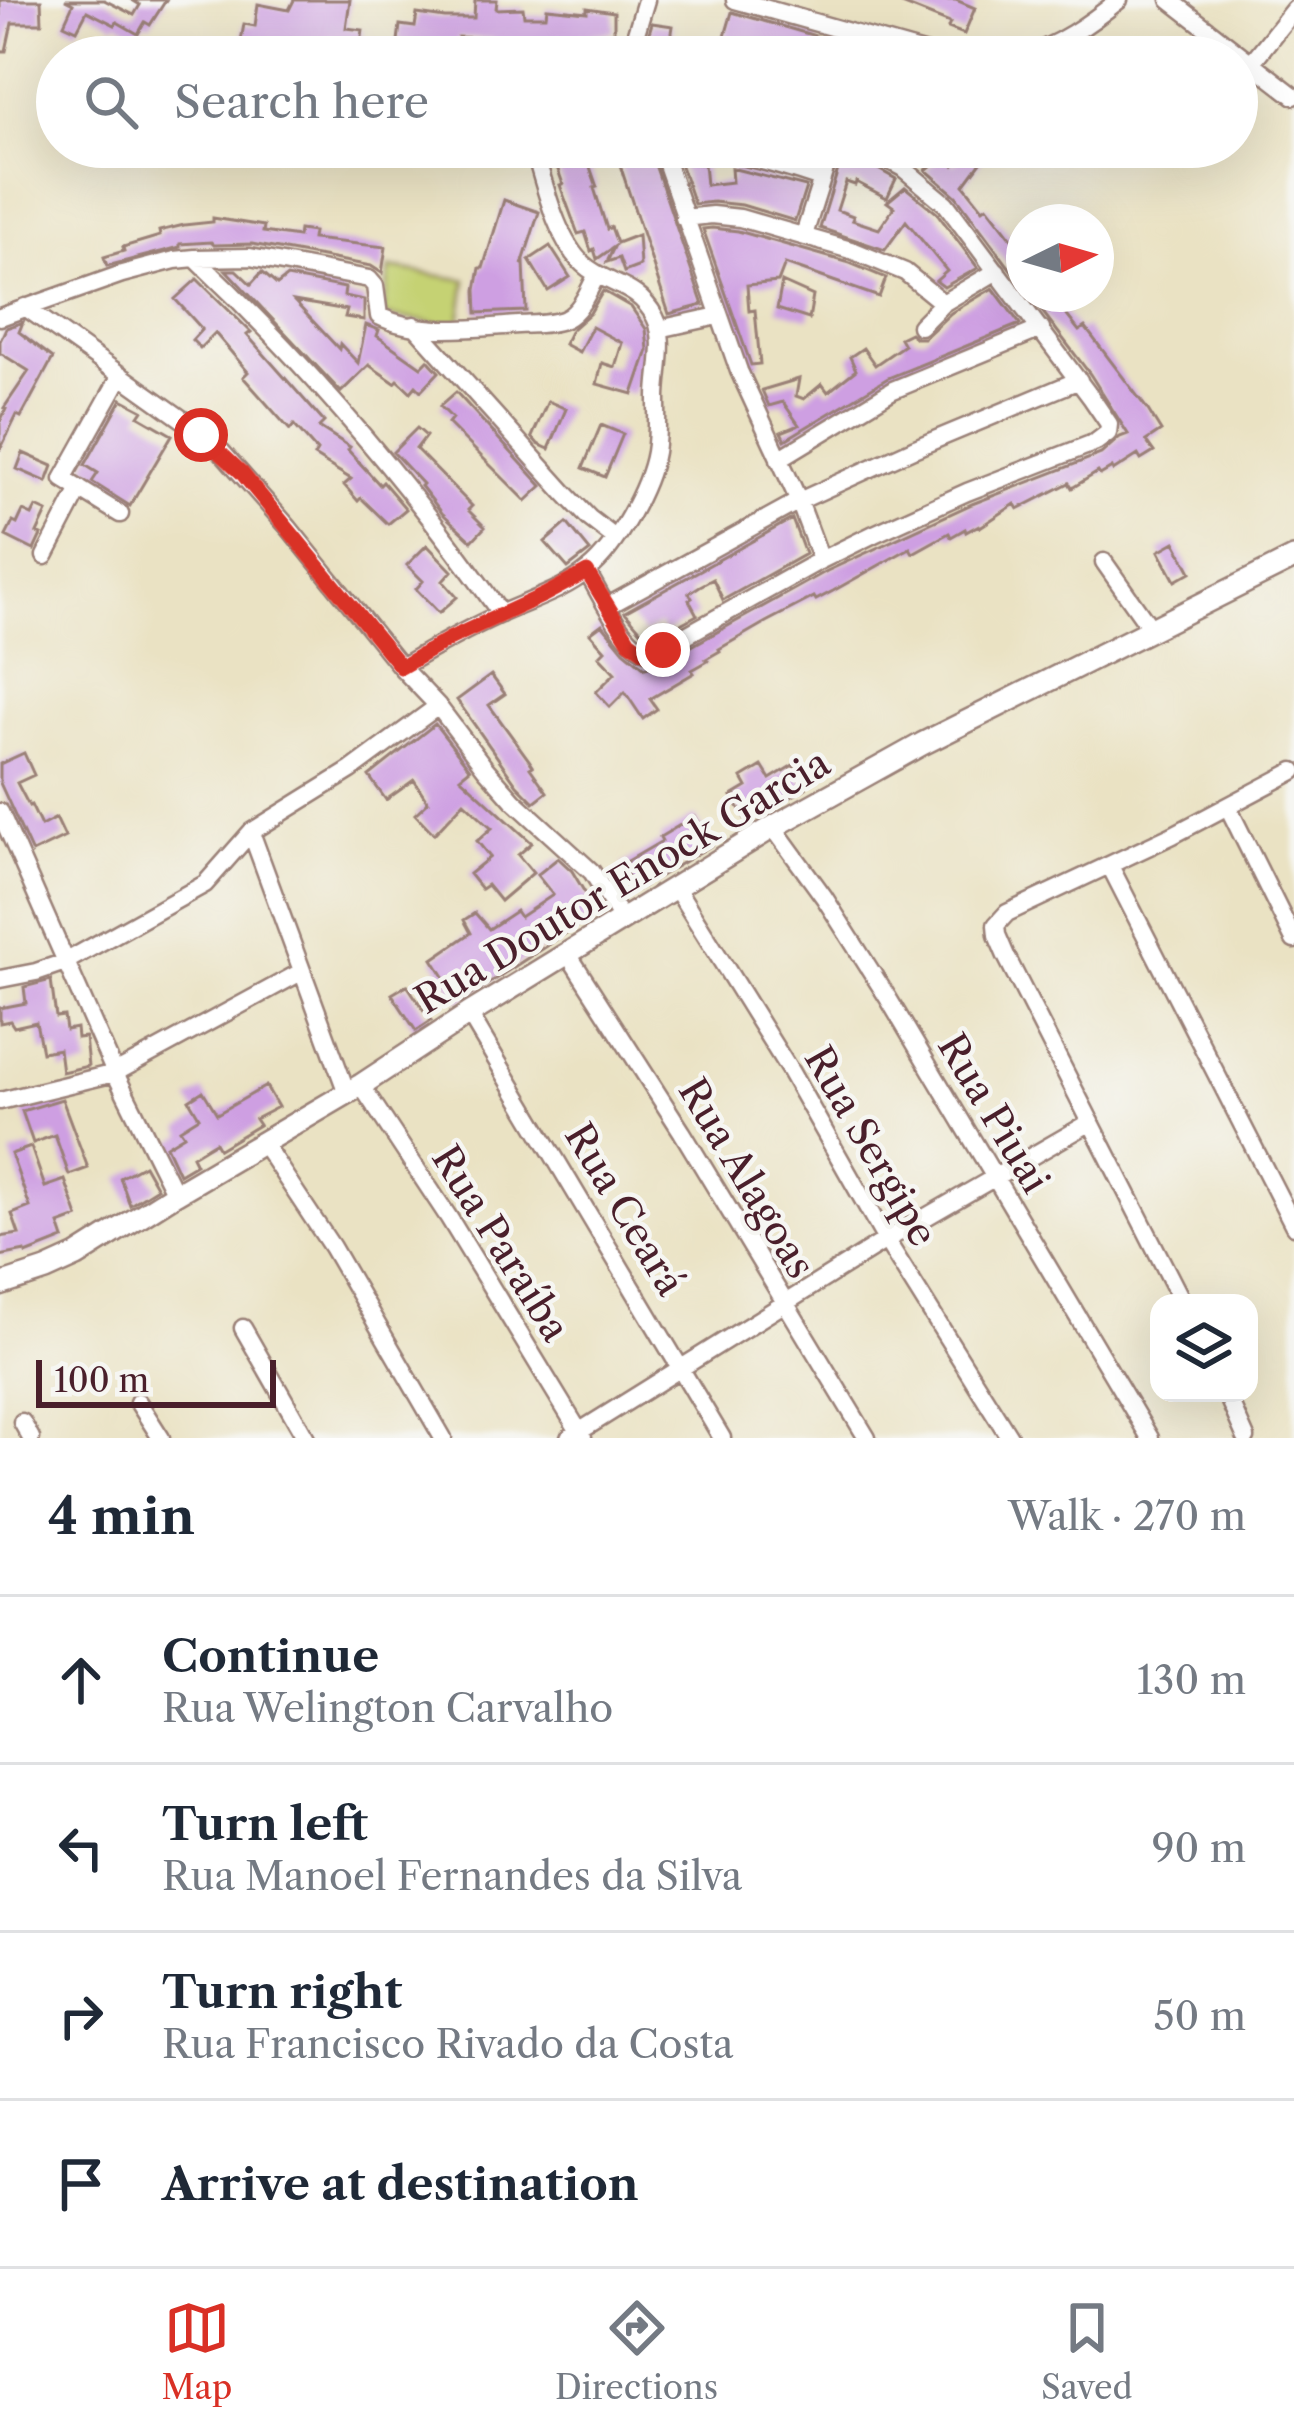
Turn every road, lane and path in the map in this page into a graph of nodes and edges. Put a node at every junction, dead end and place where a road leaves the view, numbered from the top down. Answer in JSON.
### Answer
{"nodes":[{"id":1,"x":646,"y":0,"type":"edge"},
{"id":2,"x":735,"y":0,"type":"edge"},
{"id":3,"x":1119,"y":0,"type":"edge"},
{"id":4,"x":1171,"y":0,"type":"edge"},
{"id":5,"x":1294,"y":9,"type":"edge"},
{"id":6,"x":637,"y":36,"type":"edge"},
{"id":7,"x":863,"y":36,"type":"edge"},
{"id":8,"x":1069,"y":36,"type":"edge"},
{"id":9,"x":1217,"y":36,"type":"edge"},
{"id":10,"x":1258,"y":54,"type":"edge"},
{"id":11,"x":1258,"y":68,"type":"edge"},
{"id":12,"x":1294,"y":96,"type":"edge"},
{"id":13,"x":541,"y":168,"type":"edge"},
{"id":14,"x":668,"y":168,"type":"edge"},
{"id":15,"x":789,"y":168,"type":"edge"},
{"id":16,"x":824,"y":168,"type":"edge"},
{"id":17,"x":901,"y":168,"type":"edge"},
{"id":18,"x":820,"y":178,"type":"junction"},
{"id":19,"x":684,"y":218,"type":"junction"},
{"id":20,"x":805,"y":236,"type":"junction"},
{"id":21,"x":195,"y":258,"type":"junction"},
{"id":22,"x":997,"y":271,"type":"junction"},
{"id":23,"x":597,"y":274,"type":"junction"},
{"id":24,"x":944,"y":304,"type":"junction"},
{"id":25,"x":26,"y":307,"type":"junction"},
{"id":26,"x":718,"y":316,"type":"junction"},
{"id":27,"x":0,"y":317,"type":"edge"},
{"id":28,"x":414,"y":326,"type":"junction"},
{"id":29,"x":920,"y":326,"type":"dead end"},
{"id":30,"x":659,"y":329,"type":"junction"},
{"id":31,"x":1041,"y":329,"type":"junction"},
{"id":32,"x":121,"y":375,"type":"junction"},
{"id":33,"x":1078,"y":380,"type":"junction"},
{"id":34,"x":778,"y":459,"type":"junction"},
{"id":35,"x":80,"y":489,"type":"junction"},
{"id":36,"x":799,"y":501,"type":"junction"},
{"id":37,"x":120,"y":514,"type":"dead end"},
{"id":38,"x":615,"y":538,"type":"junction"},
{"id":39,"x":45,"y":556,"type":"dead end"},
{"id":40,"x":1294,"y":558,"type":"edge"},
{"id":41,"x":821,"y":560,"type":"junction"},
{"id":42,"x":1104,"y":562,"type":"dead end"},
{"id":43,"x":587,"y":572,"type":"junction"},
{"id":44,"x":608,"y":606,"type":"junction"},
{"id":45,"x":501,"y":614,"type":"junction"},
{"id":46,"x":1152,"y":630,"type":"junction"},
{"id":47,"x":401,"y":667,"type":"junction"},
{"id":48,"x":438,"y":706,"type":"junction"},
{"id":49,"x":1294,"y":772,"type":"edge"},
{"id":50,"x":1228,"y":807,"type":"junction"},
{"id":51,"x":0,"y":812,"type":"edge"},
{"id":52,"x":773,"y":827,"type":"junction"},
{"id":53,"x":251,"y":832,"type":"junction"},
{"id":54,"x":9,"y":852,"type":"edge"},
{"id":55,"x":1110,"y":866,"type":"junction"},
{"id":56,"x":676,"y":888,"type":"junction"},
{"id":57,"x":1289,"y":919,"type":"edge"},
{"id":58,"x":622,"y":920,"type":"junction"},
{"id":59,"x":1294,"y":940,"type":"edge"},
{"id":60,"x":568,"y":954,"type":"junction"},
{"id":61,"x":65,"y":962,"type":"junction"},
{"id":62,"x":301,"y":972,"type":"junction"},
{"id":63,"x":0,"y":980,"type":"edge"},
{"id":64,"x":469,"y":1014,"type":"junction"},
{"id":65,"x":115,"y":1073,"type":"junction"},
{"id":66,"x":354,"y":1089,"type":"junction"},
{"id":67,"x":0,"y":1101,"type":"edge"},
{"id":68,"x":1090,"y":1122,"type":"junction"},
{"id":69,"x":262,"y":1143,"type":"junction"},
{"id":70,"x":994,"y":1179,"type":"junction"},
{"id":71,"x":175,"y":1194,"type":"junction"},
{"id":72,"x":1294,"y":1226,"type":"edge"},
{"id":73,"x":886,"y":1240,"type":"junction"},
{"id":74,"x":0,"y":1286,"type":"edge"},
{"id":75,"x":1178,"y":1294,"type":"edge"},
{"id":76,"x":785,"y":1303,"type":"junction"},
{"id":77,"x":243,"y":1328,"type":"dead end"},
{"id":78,"x":680,"y":1368,"type":"junction"},
{"id":79,"x":138,"y":1402,"type":"dead end"},
{"id":80,"x":1230,"y":1402,"type":"edge"},
{"id":81,"x":577,"y":1436,"type":"edge"},
{"id":82,"x":160,"y":1438,"type":"edge"},
{"id":83,"x":306,"y":1438,"type":"edge"},
{"id":84,"x":443,"y":1438,"type":"edge"},
{"id":85,"x":722,"y":1438,"type":"edge"},
{"id":86,"x":867,"y":1438,"type":"edge"},
{"id":87,"x":1010,"y":1438,"type":"edge"},
{"id":88,"x":1150,"y":1438,"type":"edge"},
{"id":89,"x":1246,"y":1438,"type":"edge"}],
"edges":[{"from":1,"to":6,"type":"street"},
{"from":2,"to":7,"type":"street"},
{"from":3,"to":8,"type":"street"},
{"from":4,"to":9,"type":"street"},
{"from":5,"to":10,"type":"street"},
{"from":11,"to":12,"type":"street"},
{"from":13,"to":23,"type":"street"},
{"from":14,"to":19,"type":"street"},
{"from":15,"to":18,"type":"street"},
{"from":16,"to":18,"type":"street"},
{"from":17,"to":22,"type":"street"},
{"from":18,"to":20,"type":"street"},
{"from":19,"to":20,"type":"street"},
{"from":19,"to":26,"type":"street"},
{"from":20,"to":24,"type":"street"},
{"from":21,"to":25,"type":"street"},
{"from":21,"to":28,"type":"street"},
{"from":21,"to":45,"type":"street"},
{"from":22,"to":24,"type":"street"},
{"from":22,"to":31,"type":"street"},
{"from":23,"to":28,"type":"street"},
{"from":23,"to":30,"type":"street"},
{"from":24,"to":29,"type":"street"},
{"from":25,"to":27,"type":"street"},
{"from":25,"to":32,"type":"street"},
{"from":26,"to":30,"type":"street"},
{"from":26,"to":34,"type":"street"},
{"from":28,"to":38,"type":"street"},
{"from":30,"to":38,"type":"street"},
{"from":31,"to":33,"type":"street"},
{"from":31,"to":34,"type":"street"},
{"from":32,"to":35,"type":"street"},
{"from":32,"to":47,"type":"street"},
{"from":33,"to":36,"type":"street"},
{"from":33,"to":41,"type":"street"},
{"from":34,"to":36,"type":"street"},
{"from":35,"to":37,"type":"street"},
{"from":35,"to":39,"type":"street"},
{"from":36,"to":41,"type":"street"},
{"from":36,"to":44,"type":"street"},
{"from":38,"to":43,"type":"street"},
{"from":40,"to":46,"type":"street","name":"Rua Doutor Enock Garcia"},
{"from":41,"to":44,"type":"street"},
{"from":42,"to":46,"type":"street"},
{"from":43,"to":44,"type":"street"},
{"from":43,"to":45,"type":"street"},
{"from":45,"to":47,"type":"street"},
{"from":46,"to":52,"type":"street","name":"Rua Doutor Enock Garcia"},
{"from":47,"to":48,"type":"street"},
{"from":48,"to":53,"type":"street"},
{"from":48,"to":58,"type":"street"},
{"from":49,"to":50,"type":"street"},
{"from":50,"to":55,"type":"street"},
{"from":50,"to":57,"type":"street"},
{"from":51,"to":54,"type":"street"},
{"from":52,"to":56,"type":"street","name":"Rua Doutor Enock Garcia"},
{"from":52,"to":70,"type":"street","name":"Rua Piuai"},
{"from":53,"to":61,"type":"street"},
{"from":53,"to":62,"type":"street","name":"Rua Paraíba"},
{"from":54,"to":61,"type":"street"},
{"from":55,"to":68,"type":"street"},
{"from":55,"to":72,"type":"street"},
{"from":56,"to":58,"type":"street","name":"Rua Doutor Enock Garcia"},
{"from":56,"to":73,"type":"street","name":"Rua Sergipe"},
{"from":57,"to":59,"type":"street"},
{"from":58,"to":60,"type":"street","name":"Rua Doutor Enock Garcia"},
{"from":60,"to":64,"type":"street","name":"Rua Doutor Enock Garcia"},
{"from":60,"to":76,"type":"street","name":"Rua Alagoas"},
{"from":61,"to":63,"type":"street"},
{"from":61,"to":65,"type":"street"},
{"from":62,"to":65,"type":"street"},
{"from":62,"to":66,"type":"street","name":"Rua Paraíba"},
{"from":64,"to":66,"type":"street","name":"Rua Doutor Enock Garcia"},
{"from":64,"to":78,"type":"street","name":"Rua Ceará"},
{"from":65,"to":67,"type":"street"},
{"from":65,"to":71,"type":"street"},
{"from":66,"to":69,"type":"street","name":"Rua Doutor Enock Garcia"},
{"from":66,"to":81,"type":"street","name":"Rua Paraíba"},
{"from":68,"to":70,"type":"street"},
{"from":68,"to":75,"type":"street"},
{"from":69,"to":71,"type":"street","name":"Rua Doutor Enock Garcia"},
{"from":69,"to":84,"type":"street"},
{"from":70,"to":73,"type":"street"},
{"from":70,"to":88,"type":"street","name":"Rua Piuai"},
{"from":71,"to":74,"type":"street","name":"Rua Doutor Enock Garcia"},
{"from":73,"to":76,"type":"street"},
{"from":73,"to":87,"type":"street","name":"Rua Sergipe"},
{"from":76,"to":78,"type":"street"},
{"from":76,"to":86,"type":"street","name":"Rua Alagoas"},
{"from":77,"to":83,"type":"street"},
{"from":78,"to":81,"type":"street"},
{"from":78,"to":85,"type":"street","name":"Rua Ceará"},
{"from":79,"to":82,"type":"street"},
{"from":80,"to":89,"type":"street"}]}
